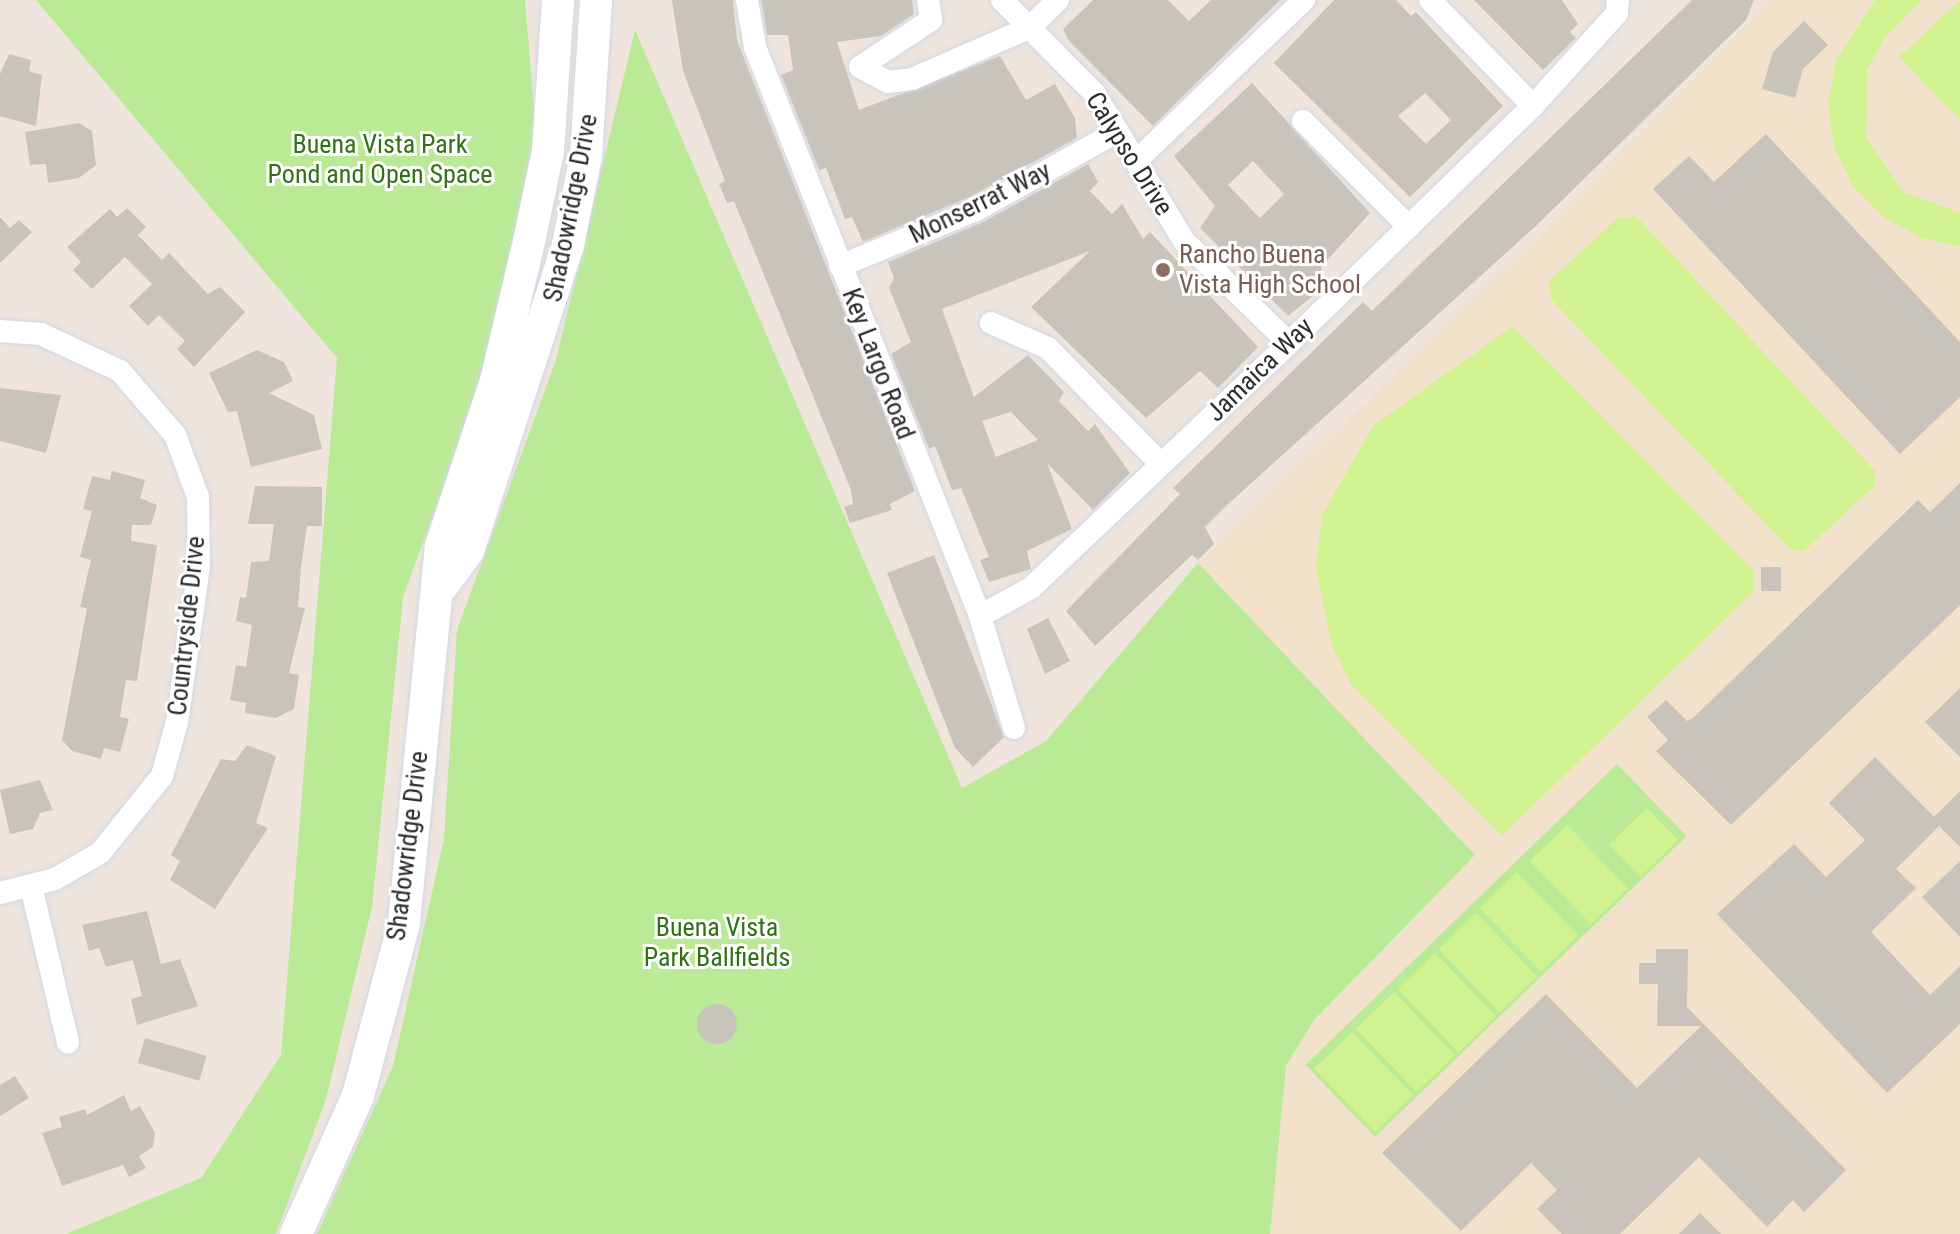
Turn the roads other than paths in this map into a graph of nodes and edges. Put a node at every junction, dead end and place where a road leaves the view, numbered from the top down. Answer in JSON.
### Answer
{"nodes":[{"id":1,"x":558,"y":0,"type":"edge"},
{"id":2,"x":596,"y":0,"type":"edge"},
{"id":3,"x":747,"y":0,"type":"edge"},
{"id":4,"x":928,"y":0,"type":"edge"},
{"id":5,"x":1002,"y":0,"type":"edge"},
{"id":6,"x":1058,"y":0,"type":"edge"},
{"id":7,"x":1304,"y":0,"type":"edge"},
{"id":8,"x":1430,"y":0,"type":"edge"},
{"id":9,"x":1618,"y":0,"type":"edge"},
{"id":10,"x":1029,"y":28,"type":"junction"},
{"id":11,"x":1533,"y":106,"type":"junction"},
{"id":12,"x":1303,"y":121,"type":"dead end"},
{"id":13,"x":1117,"y":132,"type":"junction"},
{"id":14,"x":1136,"y":161,"type":"junction"},
{"id":15,"x":1409,"y":227,"type":"junction"},
{"id":16,"x":840,"y":266,"type":"junction"},
{"id":17,"x":991,"y":323,"type":"dead end"},
{"id":18,"x":0,"y":331,"type":"edge"},
{"id":19,"x":1289,"y":343,"type":"junction"},
{"id":20,"x":1161,"y":464,"type":"junction"},
{"id":21,"x":442,"y":586,"type":"junction"},
{"id":22,"x":980,"y":616,"type":"junction"},
{"id":23,"x":1014,"y":728,"type":"dead end"},
{"id":24,"x":31,"y":886,"type":"junction"},
{"id":25,"x":0,"y":893,"type":"edge"},
{"id":26,"x":68,"y":1043,"type":"dead end"},
{"id":27,"x":296,"y":1234,"type":"edge"}],
"edges":[{"from":1,"to":21,"type":"street","name":"Shadowridge Drive"},
{"from":2,"to":21,"type":"street","name":"Shadowridge Drive"},
{"from":3,"to":16,"type":"street","name":"Key Largo Road"},
{"from":4,"to":10,"type":"street"},
{"from":5,"to":10,"type":"street","name":"Calypso Drive"},
{"from":6,"to":10,"type":"street"},
{"from":7,"to":14,"type":"street"},
{"from":8,"to":11,"type":"street"},
{"from":9,"to":11,"type":"street","name":"Jamaica Way"},
{"from":10,"to":13,"type":"street","name":"Calypso Drive"},
{"from":11,"to":15,"type":"street","name":"Jamaica Way"},
{"from":12,"to":15,"type":"street"},
{"from":13,"to":14,"type":"street","name":"Calypso Drive"},
{"from":13,"to":16,"type":"street","name":"Monserrat Way"},
{"from":14,"to":19,"type":"street","name":"Calypso Drive"},
{"from":15,"to":19,"type":"street","name":"Jamaica Way"},
{"from":16,"to":22,"type":"street","name":"Key Largo Road"},
{"from":17,"to":20,"type":"street"},
{"from":18,"to":24,"type":"street","name":"Countryside Drive"},
{"from":19,"to":20,"type":"street","name":"Jamaica Way"},
{"from":20,"to":22,"type":"street","name":"Jamaica Way"},
{"from":21,"to":27,"type":"street","name":"Shadowridge Drive"},
{"from":22,"to":23,"type":"street","name":"Key Largo Road"},
{"from":24,"to":25,"type":"street","name":"Countryside Drive"},
{"from":24,"to":26,"type":"street"}]}
